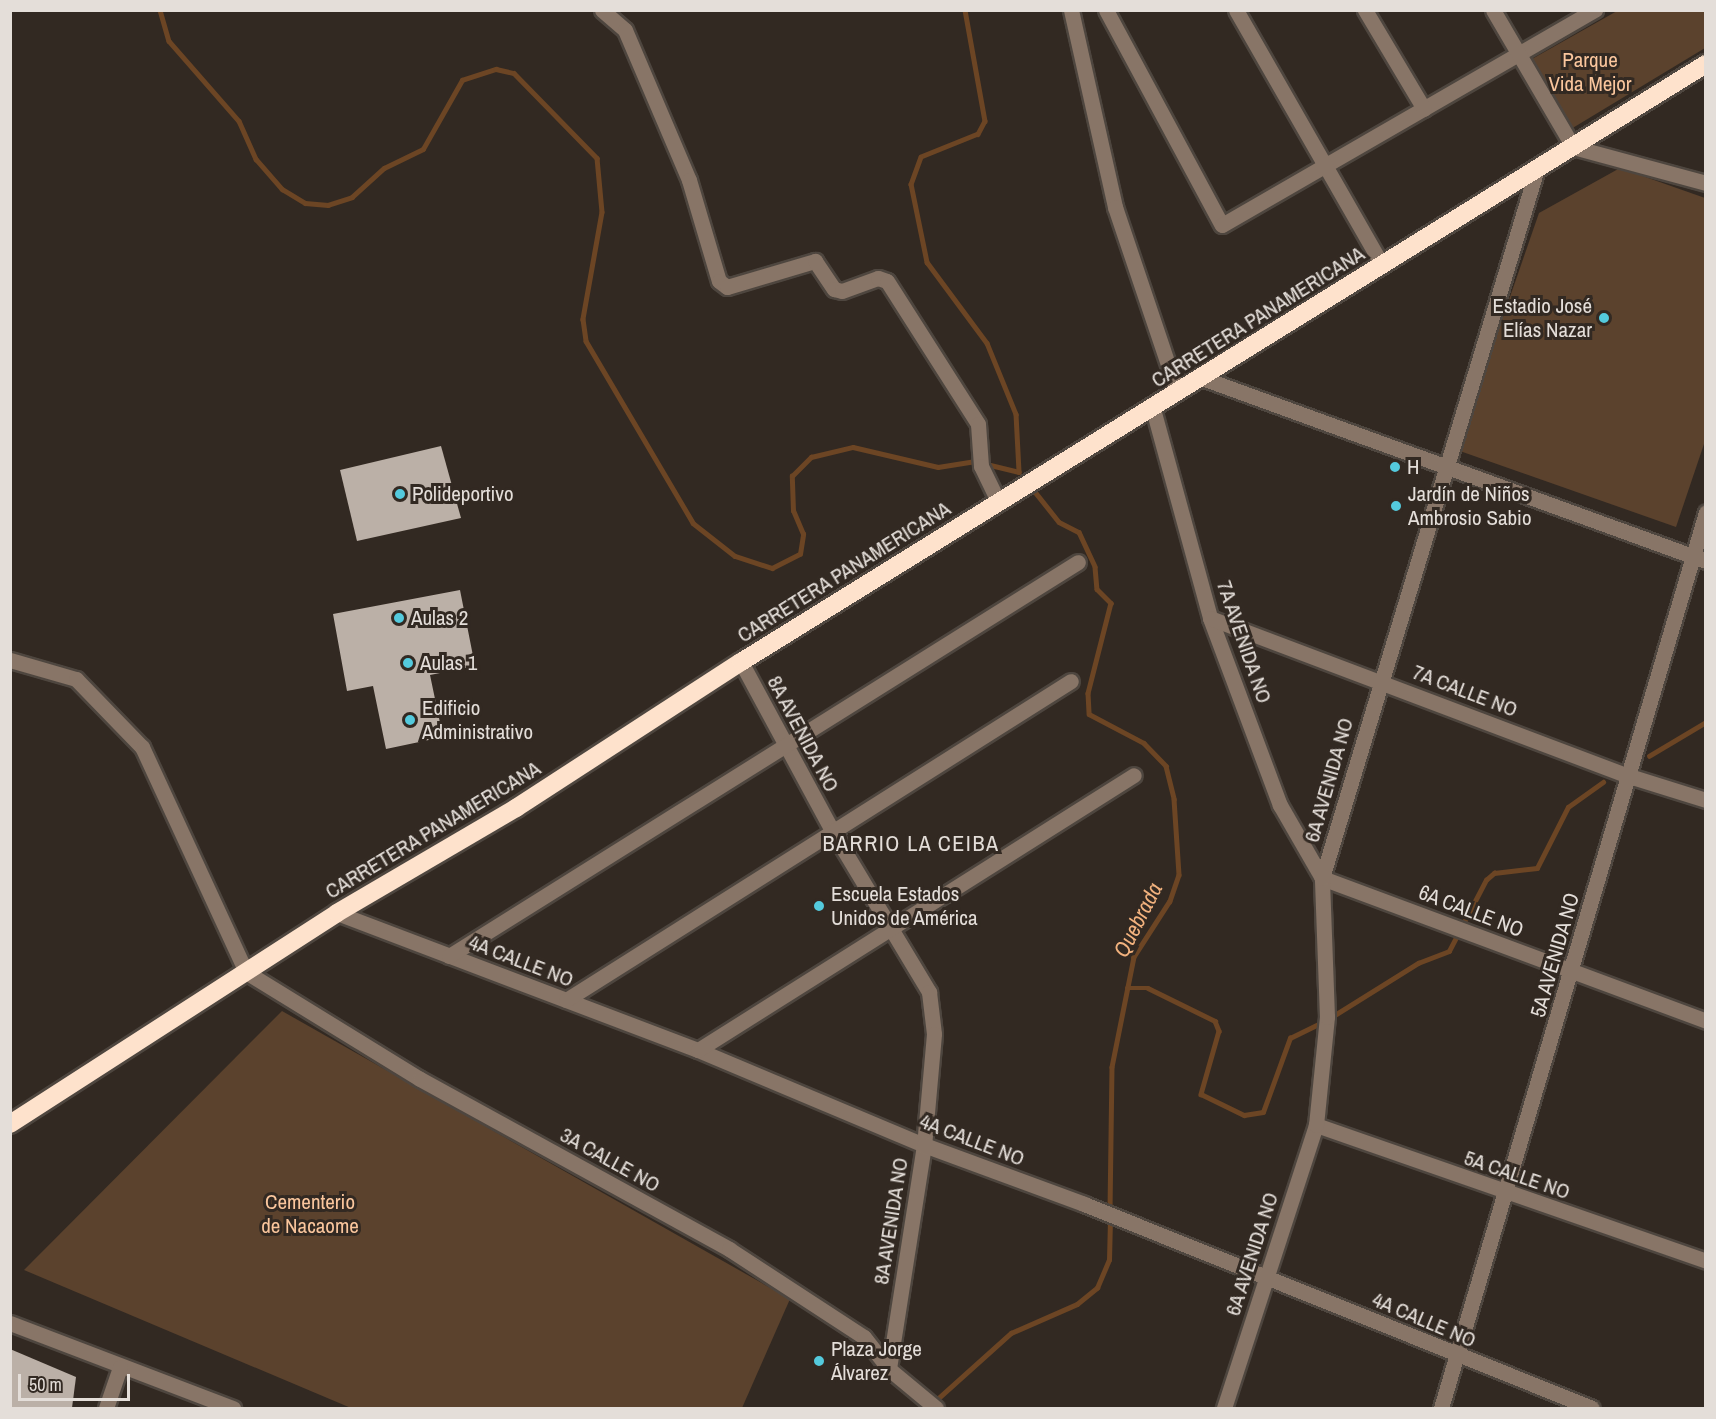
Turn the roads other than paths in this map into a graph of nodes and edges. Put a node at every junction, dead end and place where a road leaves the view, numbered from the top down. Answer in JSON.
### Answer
{"nodes":[{"id":1,"x":602,"y":10,"type":"edge"},
{"id":2,"x":1106,"y":10,"type":"edge"},
{"id":3,"x":1236,"y":10,"type":"edge"},
{"id":4,"x":1365,"y":10,"type":"edge"},
{"id":5,"x":1493,"y":10,"type":"edge"},
{"id":6,"x":1595,"y":10,"type":"edge"},
{"id":7,"x":1074,"y":12,"type":"edge"},
{"id":8,"x":1518,"y":55,"type":"junction"},
{"id":9,"x":1706,"y":64,"type":"edge"},
{"id":10,"x":1424,"y":109,"type":"junction"},
{"id":11,"x":1573,"y":147,"type":"junction"},
{"id":12,"x":1325,"y":166,"type":"junction"},
{"id":13,"x":1536,"y":172,"type":"junction"},
{"id":14,"x":1706,"y":183,"type":"edge"},
{"id":15,"x":1382,"y":265,"type":"junction"},
{"id":16,"x":1202,"y":378,"type":"junction"},
{"id":17,"x":1177,"y":391,"type":"junction"},
{"id":18,"x":1153,"y":409,"type":"junction"},
{"id":19,"x":1445,"y":463,"type":"junction"},
{"id":20,"x":999,"y":503,"type":"junction"},
{"id":21,"x":1706,"y":512,"type":"edge"},
{"id":22,"x":1699,"y":558,"type":"edge"},
{"id":23,"x":1078,"y":562,"type":"dead end"},
{"id":24,"x":1210,"y":618,"type":"junction"},
{"id":25,"x":10,"y":660,"type":"edge"},
{"id":26,"x":741,"y":662,"type":"junction"},
{"id":27,"x":1071,"y":681,"type":"dead end"},
{"id":28,"x":1380,"y":681,"type":"junction"},
{"id":29,"x":782,"y":743,"type":"junction"},
{"id":30,"x":1134,"y":775,"type":"dead end"},
{"id":31,"x":1629,"y":777,"type":"junction"},
{"id":32,"x":1706,"y":800,"type":"edge"},
{"id":33,"x":832,"y":832,"type":"junction"},
{"id":34,"x":1322,"y":878,"type":"junction"},
{"id":35,"x":337,"y":913,"type":"junction"},
{"id":36,"x":890,"y":929,"type":"junction"},
{"id":37,"x":449,"y":956,"type":"junction"},
{"id":38,"x":246,"y":972,"type":"junction"},
{"id":39,"x":1572,"y":973,"type":"junction"},
{"id":40,"x":566,"y":1000,"type":"junction"},
{"id":41,"x":1706,"y":1021,"type":"edge"},
{"id":42,"x":698,"y":1050,"type":"junction"},
{"id":43,"x":10,"y":1124,"type":"edge"},
{"id":44,"x":1316,"y":1125,"type":"junction"},
{"id":45,"x":924,"y":1145,"type":"junction"},
{"id":46,"x":1506,"y":1193,"type":"junction"},
{"id":47,"x":1706,"y":1261,"type":"edge"},
{"id":48,"x":1266,"y":1276,"type":"junction"},
{"id":49,"x":10,"y":1323,"type":"edge"},
{"id":50,"x":1455,"y":1357,"type":"junction"},
{"id":51,"x":120,"y":1367,"type":"junction"},
{"id":52,"x":889,"y":1370,"type":"junction"},
{"id":53,"x":106,"y":1408,"type":"edge"},
{"id":54,"x":233,"y":1408,"type":"edge"},
{"id":55,"x":936,"y":1408,"type":"edge"},
{"id":56,"x":1224,"y":1408,"type":"edge"},
{"id":57,"x":1441,"y":1408,"type":"edge"},
{"id":58,"x":1592,"y":1408,"type":"edge"}],
"edges":[{"from":1,"to":20,"type":"street"},
{"from":2,"to":12,"type":"street"},
{"from":3,"to":12,"type":"street"},
{"from":4,"to":10,"type":"street"},
{"from":5,"to":8,"type":"street"},
{"from":6,"to":8,"type":"street"},
{"from":7,"to":17,"type":"street"},
{"from":8,"to":10,"type":"street"},
{"from":8,"to":11,"type":"street"},
{"from":9,"to":11,"type":"highway","name":"CARRETERA PANAMERICANA"},
{"from":10,"to":12,"type":"street"},
{"from":11,"to":13,"type":"highway","name":"CARRETERA PANAMERICANA"},
{"from":11,"to":14,"type":"street"},
{"from":12,"to":15,"type":"street"},
{"from":13,"to":15,"type":"highway","name":"CARRETERA PANAMERICANA"},
{"from":13,"to":19,"type":"street","name":"6A AVENIDA NO"},
{"from":15,"to":16,"type":"highway","name":"CARRETERA PANAMERICANA"},
{"from":16,"to":17,"type":"highway","name":"CARRETERA PANAMERICANA"},
{"from":16,"to":19,"type":"street"},
{"from":17,"to":18,"type":"highway","name":"CARRETERA PANAMERICANA"},
{"from":18,"to":20,"type":"highway","name":"CARRETERA PANAMERICANA"},
{"from":18,"to":24,"type":"street","name":"7A AVENIDA NO"},
{"from":19,"to":22,"type":"street"},
{"from":19,"to":28,"type":"street","name":"6A AVENIDA NO"},
{"from":20,"to":26,"type":"highway","name":"CARRETERA PANAMERICANA"},
{"from":21,"to":22,"type":"street","name":"5A AVENIDA NO"},
{"from":22,"to":31,"type":"street","name":"5A AVENIDA NO"},
{"from":23,"to":29,"type":"street"},
{"from":24,"to":28,"type":"street","name":"7A CALLE NO"},
{"from":24,"to":34,"type":"street","name":"7A AVENIDA NO"},
{"from":25,"to":38,"type":"street"},
{"from":26,"to":29,"type":"street","name":"8A AVENIDA NO"},
{"from":26,"to":35,"type":"highway","name":"CARRETERA PANAMERICANA"},
{"from":27,"to":33,"type":"street"},
{"from":28,"to":31,"type":"street","name":"7A CALLE NO"},
{"from":28,"to":34,"type":"street","name":"6A AVENIDA NO"},
{"from":29,"to":33,"type":"street","name":"8A AVENIDA NO"},
{"from":29,"to":37,"type":"street"},
{"from":30,"to":36,"type":"street"},
{"from":31,"to":32,"type":"street","name":"7A CALLE NO"},
{"from":31,"to":39,"type":"street","name":"5A AVENIDA NO"},
{"from":33,"to":36,"type":"street","name":"8A AVENIDA NO"},
{"from":33,"to":40,"type":"street"},
{"from":34,"to":39,"type":"street","name":"6A CALLE NO"},
{"from":34,"to":44,"type":"street","name":"6A AVENIDA NO"},
{"from":35,"to":37,"type":"street","name":"4A CALLE NO"},
{"from":35,"to":38,"type":"highway","name":"CARRETERA PANAMERICANA"},
{"from":36,"to":42,"type":"street"},
{"from":36,"to":45,"type":"street","name":"8A AVENIDA NO"},
{"from":37,"to":40,"type":"street","name":"4A CALLE NO"},
{"from":38,"to":43,"type":"highway","name":"CARRETERA PANAMERICANA"},
{"from":38,"to":52,"type":"street","name":"3A CALLE NO"},
{"from":39,"to":41,"type":"street","name":"6A CALLE NO"},
{"from":39,"to":46,"type":"street","name":"5A AVENIDA NO"},
{"from":40,"to":42,"type":"street","name":"4A CALLE NO"},
{"from":42,"to":45,"type":"street","name":"4A CALLE NO"},
{"from":44,"to":46,"type":"street","name":"5A CALLE NO"},
{"from":44,"to":48,"type":"street","name":"6A AVENIDA NO"},
{"from":45,"to":48,"type":"street","name":"4A CALLE NO"},
{"from":45,"to":52,"type":"street","name":"8A AVENIDA NO"},
{"from":46,"to":47,"type":"street","name":"5A CALLE NO"},
{"from":46,"to":50,"type":"street","name":"5A AVENIDA NO"},
{"from":48,"to":50,"type":"street","name":"4A CALLE NO"},
{"from":48,"to":56,"type":"street","name":"6A AVENIDA NO"},
{"from":49,"to":51,"type":"street"},
{"from":50,"to":57,"type":"street","name":"5A AVENIDA NO"},
{"from":50,"to":58,"type":"street","name":"4A CALLE NO"},
{"from":51,"to":53,"type":"street"},
{"from":51,"to":54,"type":"street"},
{"from":52,"to":55,"type":"street","name":"3A CALLE NO"}]}
